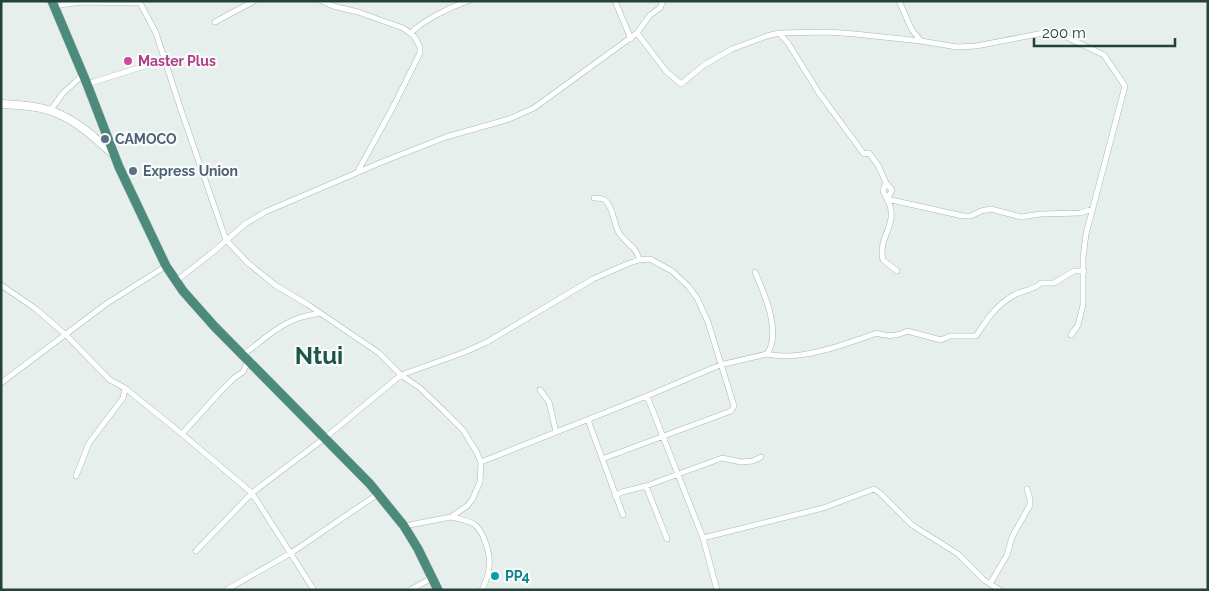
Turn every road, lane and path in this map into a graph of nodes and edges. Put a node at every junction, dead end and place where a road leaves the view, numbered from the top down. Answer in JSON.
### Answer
{"nodes":[{"id":1,"x":254,"y":1,"type":"edge"},
{"id":2,"x":322,"y":1,"type":"edge"},
{"id":3,"x":468,"y":1,"type":"edge"},
{"id":4,"x":615,"y":1,"type":"edge"},
{"id":5,"x":662,"y":1,"type":"edge"},
{"id":6,"x":899,"y":1,"type":"edge"},
{"id":7,"x":139,"y":2,"type":"edge"},
{"id":8,"x":53,"y":4,"type":"edge"},
{"id":9,"x":215,"y":22,"type":"dead end"},
{"id":10,"x":411,"y":33,"type":"junction"},
{"id":11,"x":637,"y":34,"type":"junction"},
{"id":12,"x":779,"y":34,"type":"junction"},
{"id":13,"x":631,"y":39,"type":"junction"},
{"id":14,"x":921,"y":41,"type":"junction"},
{"id":15,"x":164,"y":60,"type":"junction"},
{"id":16,"x":82,"y":75,"type":"junction"},
{"id":17,"x":87,"y":84,"type":"junction"},
{"id":18,"x":1,"y":104,"type":"edge"},
{"id":19,"x":50,"y":110,"type":"junction"},
{"id":20,"x":114,"y":154,"type":"junction"},
{"id":21,"x":357,"y":172,"type":"junction"},
{"id":22,"x":594,"y":198,"type":"dead end"},
{"id":23,"x":887,"y":199,"type":"junction"},
{"id":24,"x":1093,"y":209,"type":"junction"},
{"id":25,"x":226,"y":240,"type":"junction"},
{"id":26,"x":639,"y":260,"type":"junction"},
{"id":27,"x":166,"y":266,"type":"junction"},
{"id":28,"x":897,"y":270,"type":"dead end"},
{"id":29,"x":1084,"y":271,"type":"junction"},
{"id":30,"x":754,"y":272,"type":"dead end"},
{"id":31,"x":176,"y":281,"type":"junction"},
{"id":32,"x":1,"y":285,"type":"edge"},
{"id":33,"x":320,"y":313,"type":"junction"},
{"id":34,"x":66,"y":335,"type":"junction"},
{"id":35,"x":1071,"y":335,"type":"dead end"},
{"id":36,"x":767,"y":354,"type":"junction"},
{"id":37,"x":245,"y":358,"type":"junction"},
{"id":38,"x":720,"y":365,"type":"junction"},
{"id":39,"x":401,"y":375,"type":"junction"},
{"id":40,"x":1,"y":383,"type":"edge"},
{"id":41,"x":125,"y":388,"type":"junction"},
{"id":42,"x":540,"y":390,"type":"dead end"},
{"id":43,"x":132,"y":394,"type":"junction"},
{"id":44,"x":647,"y":396,"type":"junction"},
{"id":45,"x":123,"y":398,"type":"junction"},
{"id":46,"x":588,"y":420,"type":"junction"},
{"id":47,"x":556,"y":432,"type":"junction"},
{"id":48,"x":182,"y":434,"type":"junction"},
{"id":49,"x":663,"y":436,"type":"junction"},
{"id":50,"x":326,"y":437,"type":"junction"},
{"id":51,"x":761,"y":457,"type":"dead end"},
{"id":52,"x":602,"y":459,"type":"junction"},
{"id":53,"x":481,"y":462,"type":"junction"},
{"id":54,"x":678,"y":474,"type":"junction"},
{"id":55,"x":76,"y":476,"type":"dead end"},
{"id":56,"x":646,"y":486,"type":"junction"},
{"id":57,"x":1027,"y":489,"type":"dead end"},
{"id":58,"x":252,"y":493,"type":"junction"},
{"id":59,"x":378,"y":494,"type":"junction"},
{"id":60,"x":614,"y":494,"type":"junction"},
{"id":61,"x":623,"y":515,"type":"dead end"},
{"id":62,"x":451,"y":517,"type":"junction"},
{"id":63,"x":404,"y":526,"type":"junction"},
{"id":64,"x":703,"y":538,"type":"junction"},
{"id":65,"x":667,"y":539,"type":"dead end"},
{"id":66,"x":196,"y":551,"type":"dead end"},
{"id":67,"x":290,"y":553,"type":"junction"},
{"id":68,"x":432,"y":578,"type":"junction"},
{"id":69,"x":990,"y":584,"type":"junction"},
{"id":70,"x":226,"y":590,"type":"edge"},
{"id":71,"x":314,"y":590,"type":"edge"},
{"id":72,"x":410,"y":590,"type":"edge"},
{"id":73,"x":438,"y":590,"type":"edge"},
{"id":74,"x":482,"y":590,"type":"edge"},
{"id":75,"x":717,"y":590,"type":"edge"},
{"id":76,"x":1000,"y":590,"type":"edge"}],
"edges":[{"from":1,"to":9,"type":"street"},
{"from":2,"to":10,"type":"street"},
{"from":3,"to":10,"type":"street"},
{"from":4,"to":13,"type":"street"},
{"from":5,"to":11,"type":"street"},
{"from":6,"to":14,"type":"street"},
{"from":7,"to":8,"type":"street"},
{"from":7,"to":15,"type":"street"},
{"from":8,"to":16,"type":"highway"},
{"from":10,"to":21,"type":"street"},
{"from":11,"to":12,"type":"street"},
{"from":11,"to":13,"type":"street"},
{"from":12,"to":14,"type":"street"},
{"from":12,"to":23,"type":"street"},
{"from":13,"to":21,"type":"street"},
{"from":14,"to":24,"type":"street"},
{"from":15,"to":17,"type":"street"},
{"from":15,"to":25,"type":"street"},
{"from":16,"to":17,"type":"highway"},
{"from":16,"to":19,"type":"street"},
{"from":17,"to":20,"type":"highway"},
{"from":18,"to":19,"type":"main road"},
{"from":19,"to":20,"type":"main road"},
{"from":20,"to":27,"type":"highway"},
{"from":21,"to":25,"type":"street"},
{"from":22,"to":26,"type":"street"},
{"from":23,"to":24,"type":"street"},
{"from":23,"to":28,"type":"street"},
{"from":24,"to":29,"type":"street"},
{"from":25,"to":31,"type":"street"},
{"from":25,"to":33,"type":"street"},
{"from":26,"to":38,"type":"street"},
{"from":26,"to":39,"type":"street"},
{"from":27,"to":31,"type":"highway"},
{"from":27,"to":34,"type":"street"},
{"from":29,"to":35,"type":"street"},
{"from":29,"to":36,"type":"street"},
{"from":30,"to":36,"type":"street"},
{"from":31,"to":37,"type":"highway"},
{"from":32,"to":34,"type":"street"},
{"from":33,"to":37,"type":"street"},
{"from":33,"to":39,"type":"street"},
{"from":34,"to":40,"type":"street"},
{"from":34,"to":41,"type":"street"},
{"from":36,"to":38,"type":"street"},
{"from":37,"to":48,"type":"street"},
{"from":37,"to":50,"type":"highway"},
{"from":38,"to":44,"type":"street"},
{"from":38,"to":49,"type":"street"},
{"from":39,"to":50,"type":"street"},
{"from":39,"to":53,"type":"street"},
{"from":41,"to":43,"type":"street"},
{"from":41,"to":45,"type":"street"},
{"from":42,"to":47,"type":"street"},
{"from":43,"to":45,"type":"street"},
{"from":43,"to":48,"type":"street"},
{"from":44,"to":46,"type":"street"},
{"from":44,"to":49,"type":"street"},
{"from":45,"to":55,"type":"street"},
{"from":46,"to":47,"type":"street"},
{"from":46,"to":52,"type":"street"},
{"from":47,"to":53,"type":"street"},
{"from":48,"to":58,"type":"street"},
{"from":49,"to":52,"type":"street"},
{"from":49,"to":54,"type":"street"},
{"from":50,"to":58,"type":"street"},
{"from":50,"to":59,"type":"highway"},
{"from":51,"to":54,"type":"street"},
{"from":52,"to":60,"type":"street"},
{"from":53,"to":62,"type":"street"},
{"from":54,"to":56,"type":"street"},
{"from":54,"to":64,"type":"street"},
{"from":56,"to":60,"type":"street"},
{"from":56,"to":65,"type":"street"},
{"from":57,"to":69,"type":"street"},
{"from":58,"to":66,"type":"street"},
{"from":58,"to":67,"type":"street"},
{"from":59,"to":63,"type":"highway"},
{"from":59,"to":67,"type":"street"},
{"from":60,"to":61,"type":"street"},
{"from":62,"to":63,"type":"street"},
{"from":62,"to":74,"type":"street"},
{"from":63,"to":68,"type":"highway"},
{"from":64,"to":69,"type":"street"},
{"from":64,"to":75,"type":"street"},
{"from":67,"to":70,"type":"street"},
{"from":67,"to":71,"type":"street"},
{"from":68,"to":72,"type":"street"},
{"from":68,"to":73,"type":"highway"},
{"from":69,"to":76,"type":"street"}]}
